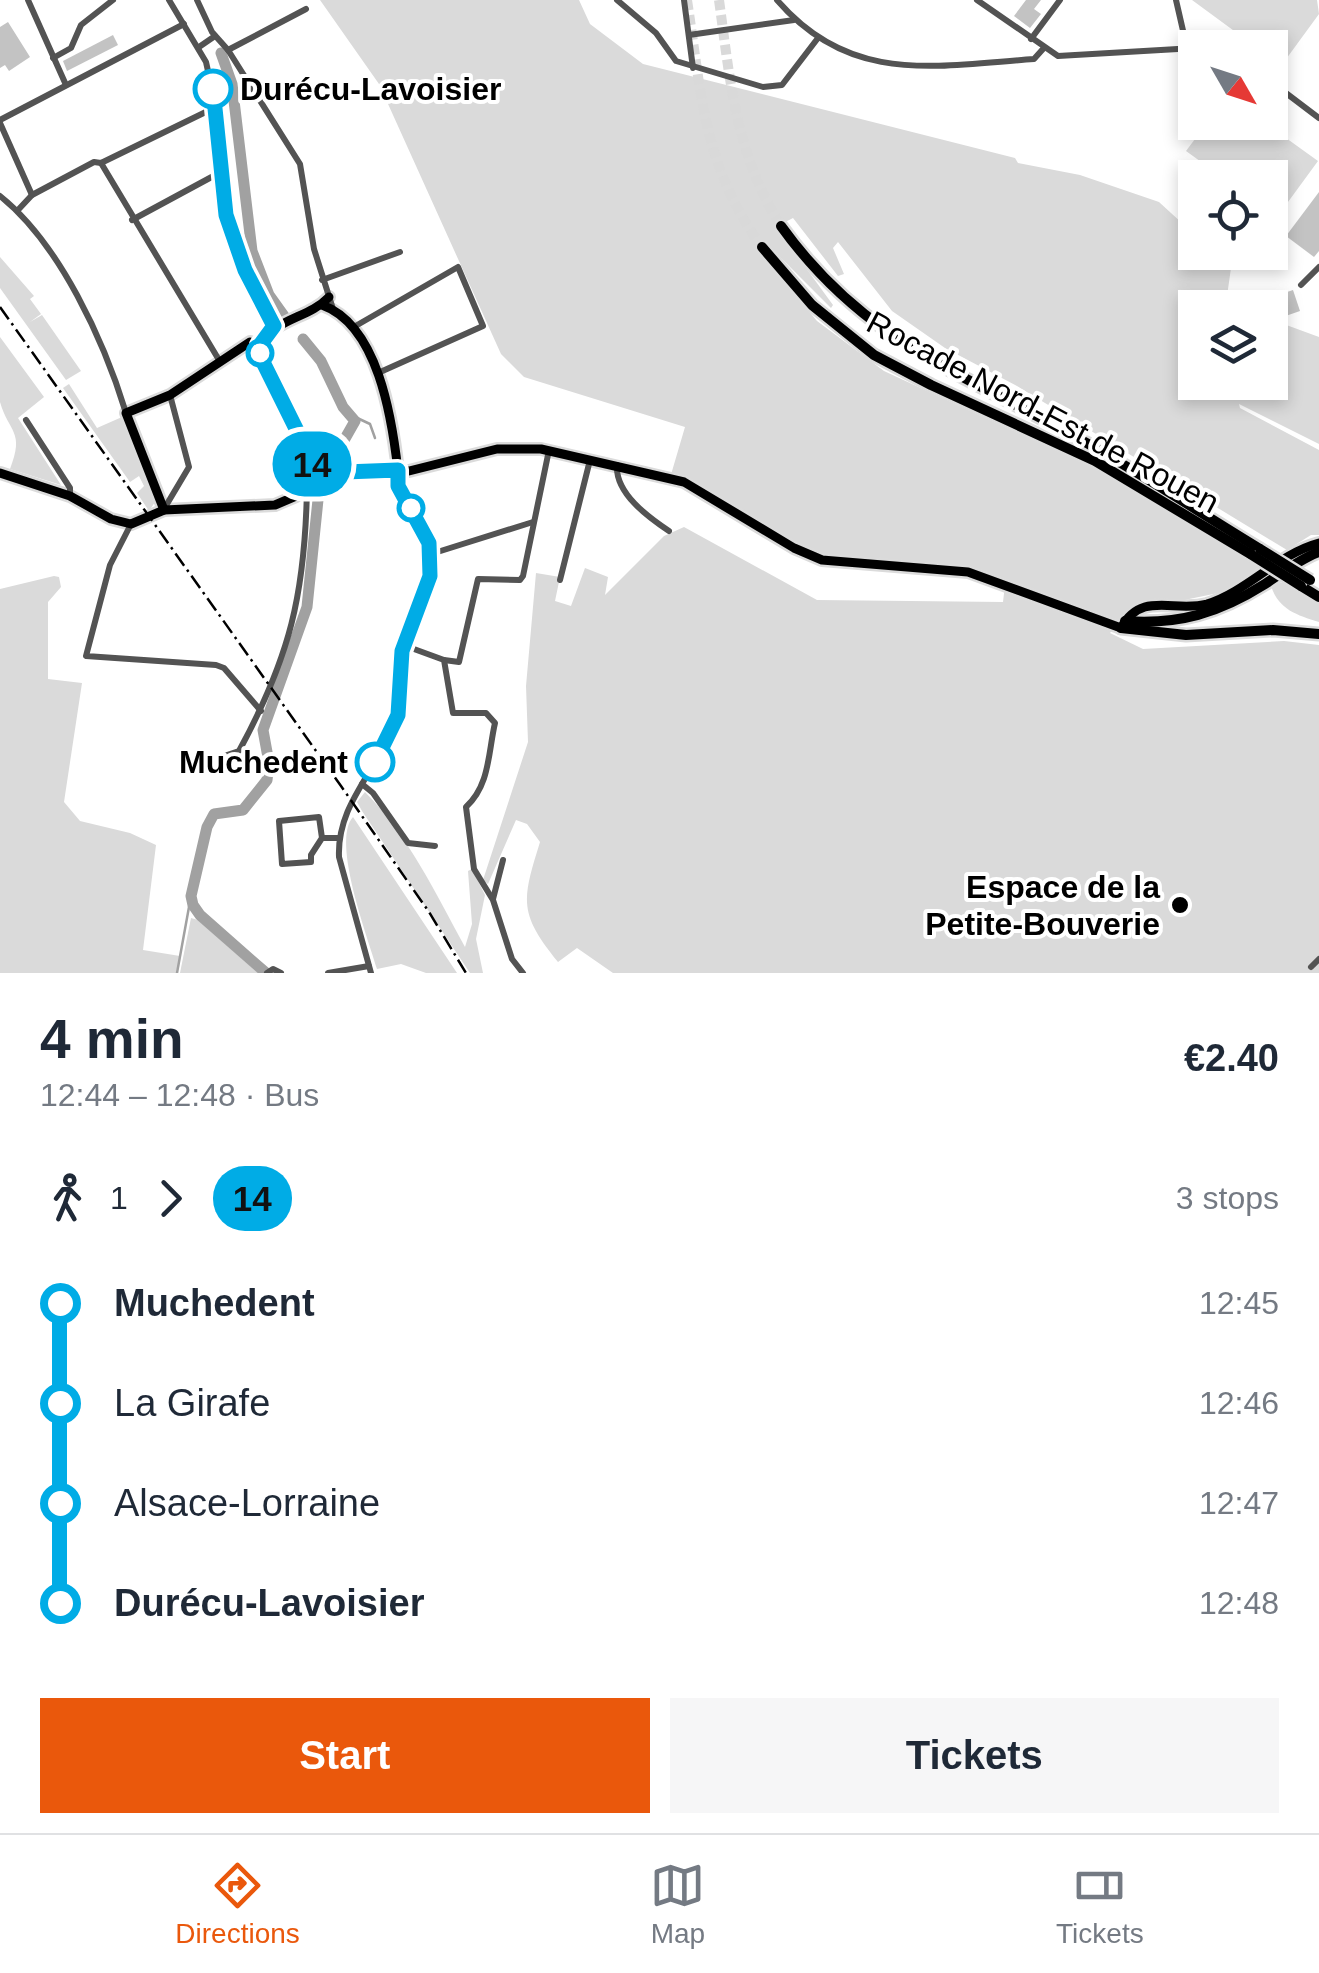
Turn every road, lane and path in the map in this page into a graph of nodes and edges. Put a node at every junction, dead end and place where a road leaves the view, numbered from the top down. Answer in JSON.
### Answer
{"nodes":[{"id":1,"x":28,"y":0,"type":"edge"},
{"id":2,"x":169,"y":0,"type":"edge"},
{"id":3,"x":197,"y":0,"type":"edge"},
{"id":4,"x":617,"y":0,"type":"edge"},
{"id":5,"x":684,"y":0,"type":"edge"},
{"id":6,"x":777,"y":0,"type":"edge"},
{"id":7,"x":977,"y":0,"type":"edge"},
{"id":8,"x":1060,"y":0,"type":"edge"},
{"id":9,"x":1176,"y":0,"type":"edge"},
{"id":10,"x":108,"y":2,"type":"edge"},
{"id":11,"x":306,"y":9,"type":"dead end"},
{"id":12,"x":796,"y":20,"type":"junction"},
{"id":13,"x":184,"y":24,"type":"junction"},
{"id":14,"x":1187,"y":30,"type":"edge"},
{"id":15,"x":213,"y":34,"type":"junction"},
{"id":16,"x":688,"y":35,"type":"junction"},
{"id":17,"x":818,"y":38,"type":"junction"},
{"id":18,"x":1031,"y":40,"type":"junction"},
{"id":19,"x":197,"y":44,"type":"junction"},
{"id":20,"x":1043,"y":49,"type":"junction"},
{"id":21,"x":1178,"y":49,"type":"edge"},
{"id":22,"x":228,"y":50,"type":"junction"},
{"id":23,"x":53,"y":58,"type":"junction"},
{"id":24,"x":693,"y":68,"type":"junction"},
{"id":25,"x":66,"y":85,"type":"junction"},
{"id":26,"x":1288,"y":95,"type":"edge"},
{"id":27,"x":216,"y":108,"type":"junction"},
{"id":28,"x":1319,"y":118,"type":"edge"},
{"id":29,"x":0,"y":122,"type":"edge"},
{"id":30,"x":100,"y":163,"type":"junction"},
{"id":31,"x":219,"y":173,"type":"junction"},
{"id":32,"x":32,"y":195,"type":"junction"},
{"id":33,"x":0,"y":196,"type":"edge"},
{"id":34,"x":18,"y":210,"type":"junction"},
{"id":35,"x":132,"y":220,"type":"junction"},
{"id":36,"x":780,"y":226,"type":"tunnel mouth"},
{"id":37,"x":762,"y":248,"type":"tunnel mouth"},
{"id":38,"x":400,"y":252,"type":"dead end"},
{"id":39,"x":1319,"y":267,"type":"edge"},
{"id":40,"x":322,"y":280,"type":"junction"},
{"id":41,"x":1301,"y":286,"type":"dead end"},
{"id":42,"x":325,"y":301,"type":"junction"},
{"id":43,"x":274,"y":326,"type":"junction"},
{"id":44,"x":352,"y":328,"type":"junction"},
{"id":45,"x":260,"y":345,"type":"junction"},
{"id":46,"x":219,"y":360,"type":"junction"},
{"id":47,"x":378,"y":373,"type":"junction"},
{"id":48,"x":170,"y":395,"type":"junction"},
{"id":49,"x":126,"y":413,"type":"junction"},
{"id":50,"x":26,"y":420,"type":"dead end"},
{"id":51,"x":549,"y":450,"type":"junction"},
{"id":52,"x":591,"y":458,"type":"junction"},
{"id":53,"x":617,"y":464,"type":"junction"},
{"id":54,"x":398,"y":470,"type":"junction"},
{"id":55,"x":0,"y":473,"type":"edge"},
{"id":56,"x":318,"y":473,"type":"junction"},
{"id":57,"x":307,"y":488,"type":"junction"},
{"id":58,"x":70,"y":496,"type":"junction"},
{"id":59,"x":164,"y":510,"type":"junction"},
{"id":60,"x":534,"y":522,"type":"junction"},
{"id":61,"x":131,"y":524,"type":"junction"},
{"id":62,"x":669,"y":530,"type":"dead end"},
{"id":63,"x":1319,"y":543,"type":"edge"},
{"id":64,"x":1256,"y":552,"type":"junction"},
{"id":65,"x":1319,"y":552,"type":"edge"},
{"id":66,"x":430,"y":554,"type":"junction"},
{"id":67,"x":560,"y":580,"type":"dead end"},
{"id":68,"x":1310,"y":584,"type":"edge"},
{"id":69,"x":1319,"y":596,"type":"edge"},
{"id":70,"x":1123,"y":624,"type":"junction"},
{"id":71,"x":1319,"y":634,"type":"edge"},
{"id":72,"x":404,"y":645,"type":"junction"},
{"id":73,"x":444,"y":660,"type":"junction"},
{"id":74,"x":260,"y":712,"type":"junction"},
{"id":75,"x":218,"y":758,"type":"dead end"},
{"id":76,"x":362,"y":784,"type":"junction"},
{"id":77,"x":322,"y":838,"type":"junction"},
{"id":78,"x":338,"y":838,"type":"junction"},
{"id":79,"x":435,"y":846,"type":"dead end"},
{"id":80,"x":503,"y":860,"type":"dead end"},
{"id":81,"x":492,"y":900,"type":"junction"},
{"id":82,"x":1319,"y":959,"type":"edge"},
{"id":83,"x":1311,"y":967,"type":"dead end"},
{"id":84,"x":370,"y":970,"type":"edge"},
{"id":85,"x":268,"y":972,"type":"edge"},
{"id":86,"x":281,"y":973,"type":"edge"},
{"id":87,"x":328,"y":973,"type":"edge"},
{"id":88,"x":523,"y":973,"type":"edge"}],
"edges":[{"from":1,"to":23,"type":"street"},
{"from":2,"to":13,"type":"street"},
{"from":3,"to":15,"type":"street"},
{"from":4,"to":24,"type":"street"},
{"from":5,"to":16,"type":"street"},
{"from":6,"to":12,"type":"street"},
{"from":7,"to":18,"type":"street"},
{"from":8,"to":18,"type":"street"},
{"from":9,"to":14,"type":"street"},
{"from":10,"to":23,"type":"street"},
{"from":11,"to":22,"type":"street"},
{"from":12,"to":16,"type":"street"},
{"from":12,"to":17,"type":"street"},
{"from":13,"to":19,"type":"street"},
{"from":13,"to":25,"type":"street"},
{"from":15,"to":19,"type":"street"},
{"from":15,"to":22,"type":"street"},
{"from":16,"to":24,"type":"street"},
{"from":17,"to":20,"type":"street"},
{"from":17,"to":24,"type":"street"},
{"from":18,"to":20,"type":"street"},
{"from":19,"to":27,"type":"street"},
{"from":20,"to":21,"type":"street"},
{"from":22,"to":40,"type":"street"},
{"from":23,"to":25,"type":"street"},
{"from":25,"to":29,"type":"street"},
{"from":26,"to":28,"type":"street"},
{"from":27,"to":30,"type":"street"},
{"from":27,"to":31,"type":"street"},
{"from":29,"to":32,"type":"street"},
{"from":30,"to":32,"type":"street"},
{"from":30,"to":35,"type":"street"},
{"from":31,"to":35,"type":"street"},
{"from":31,"to":43,"type":"street"},
{"from":32,"to":34,"type":"street"},
{"from":33,"to":34,"type":"street"},
{"from":34,"to":49,"type":"street"},
{"from":35,"to":46,"type":"street"},
{"from":36,"to":64,"type":"highway","name":"Rocade Nord-Est de Rouen"},
{"from":37,"to":64,"type":"highway","name":"Rocade Nord-Est de Rouen"},
{"from":38,"to":40,"type":"street"},
{"from":39,"to":41,"type":"street"},
{"from":40,"to":42,"type":"street"},
{"from":42,"to":43,"type":"main road"},
{"from":42,"to":44,"type":"main road"},
{"from":43,"to":45,"type":"main road"},
{"from":44,"to":47,"type":"main road"},
{"from":44,"to":47,"type":"street"},
{"from":45,"to":46,"type":"main road"},
{"from":45,"to":56,"type":"street"},
{"from":46,"to":48,"type":"main road"},
{"from":47,"to":54,"type":"main road"},
{"from":48,"to":49,"type":"main road"},
{"from":48,"to":59,"type":"street"},
{"from":49,"to":59,"type":"main road"},
{"from":50,"to":58,"type":"street"},
{"from":51,"to":52,"type":"main road"},
{"from":51,"to":54,"type":"main road"},
{"from":51,"to":60,"type":"street"},
{"from":52,"to":53,"type":"main road"},
{"from":52,"to":67,"type":"street"},
{"from":53,"to":62,"type":"street"},
{"from":53,"to":70,"type":"main road"},
{"from":54,"to":56,"type":"main road"},
{"from":54,"to":66,"type":"street"},
{"from":55,"to":58,"type":"main road"},
{"from":56,"to":57,"type":"main road"},
{"from":57,"to":59,"type":"main road"},
{"from":57,"to":74,"type":"street"},
{"from":58,"to":61,"type":"main road"},
{"from":59,"to":61,"type":"main road"},
{"from":60,"to":66,"type":"street"},
{"from":60,"to":73,"type":"street"},
{"from":61,"to":74,"type":"street"},
{"from":63,"to":70,"type":"main road"},
{"from":64,"to":68,"type":"highway","name":"Rocade Nord-Est de Rouen","bridge":true},
{"from":65,"to":70,"type":"highway"},
{"from":66,"to":72,"type":"street"},
{"from":68,"to":69,"type":"highway","name":"Rocade Nord-Est de Rouen"},
{"from":70,"to":71,"type":"highway"},
{"from":72,"to":73,"type":"street"},
{"from":72,"to":76,"type":"street"},
{"from":73,"to":81,"type":"street"},
{"from":74,"to":75,"type":"street"},
{"from":76,"to":78,"type":"street"},
{"from":76,"to":79,"type":"street"},
{"from":77,"to":77,"type":"street"},
{"from":77,"to":78,"type":"street"},
{"from":78,"to":84,"type":"street"},
{"from":80,"to":81,"type":"street"},
{"from":81,"to":88,"type":"street"},
{"from":82,"to":83,"type":"street"},
{"from":84,"to":87,"type":"street"},
{"from":85,"to":86,"type":"street"}]}
